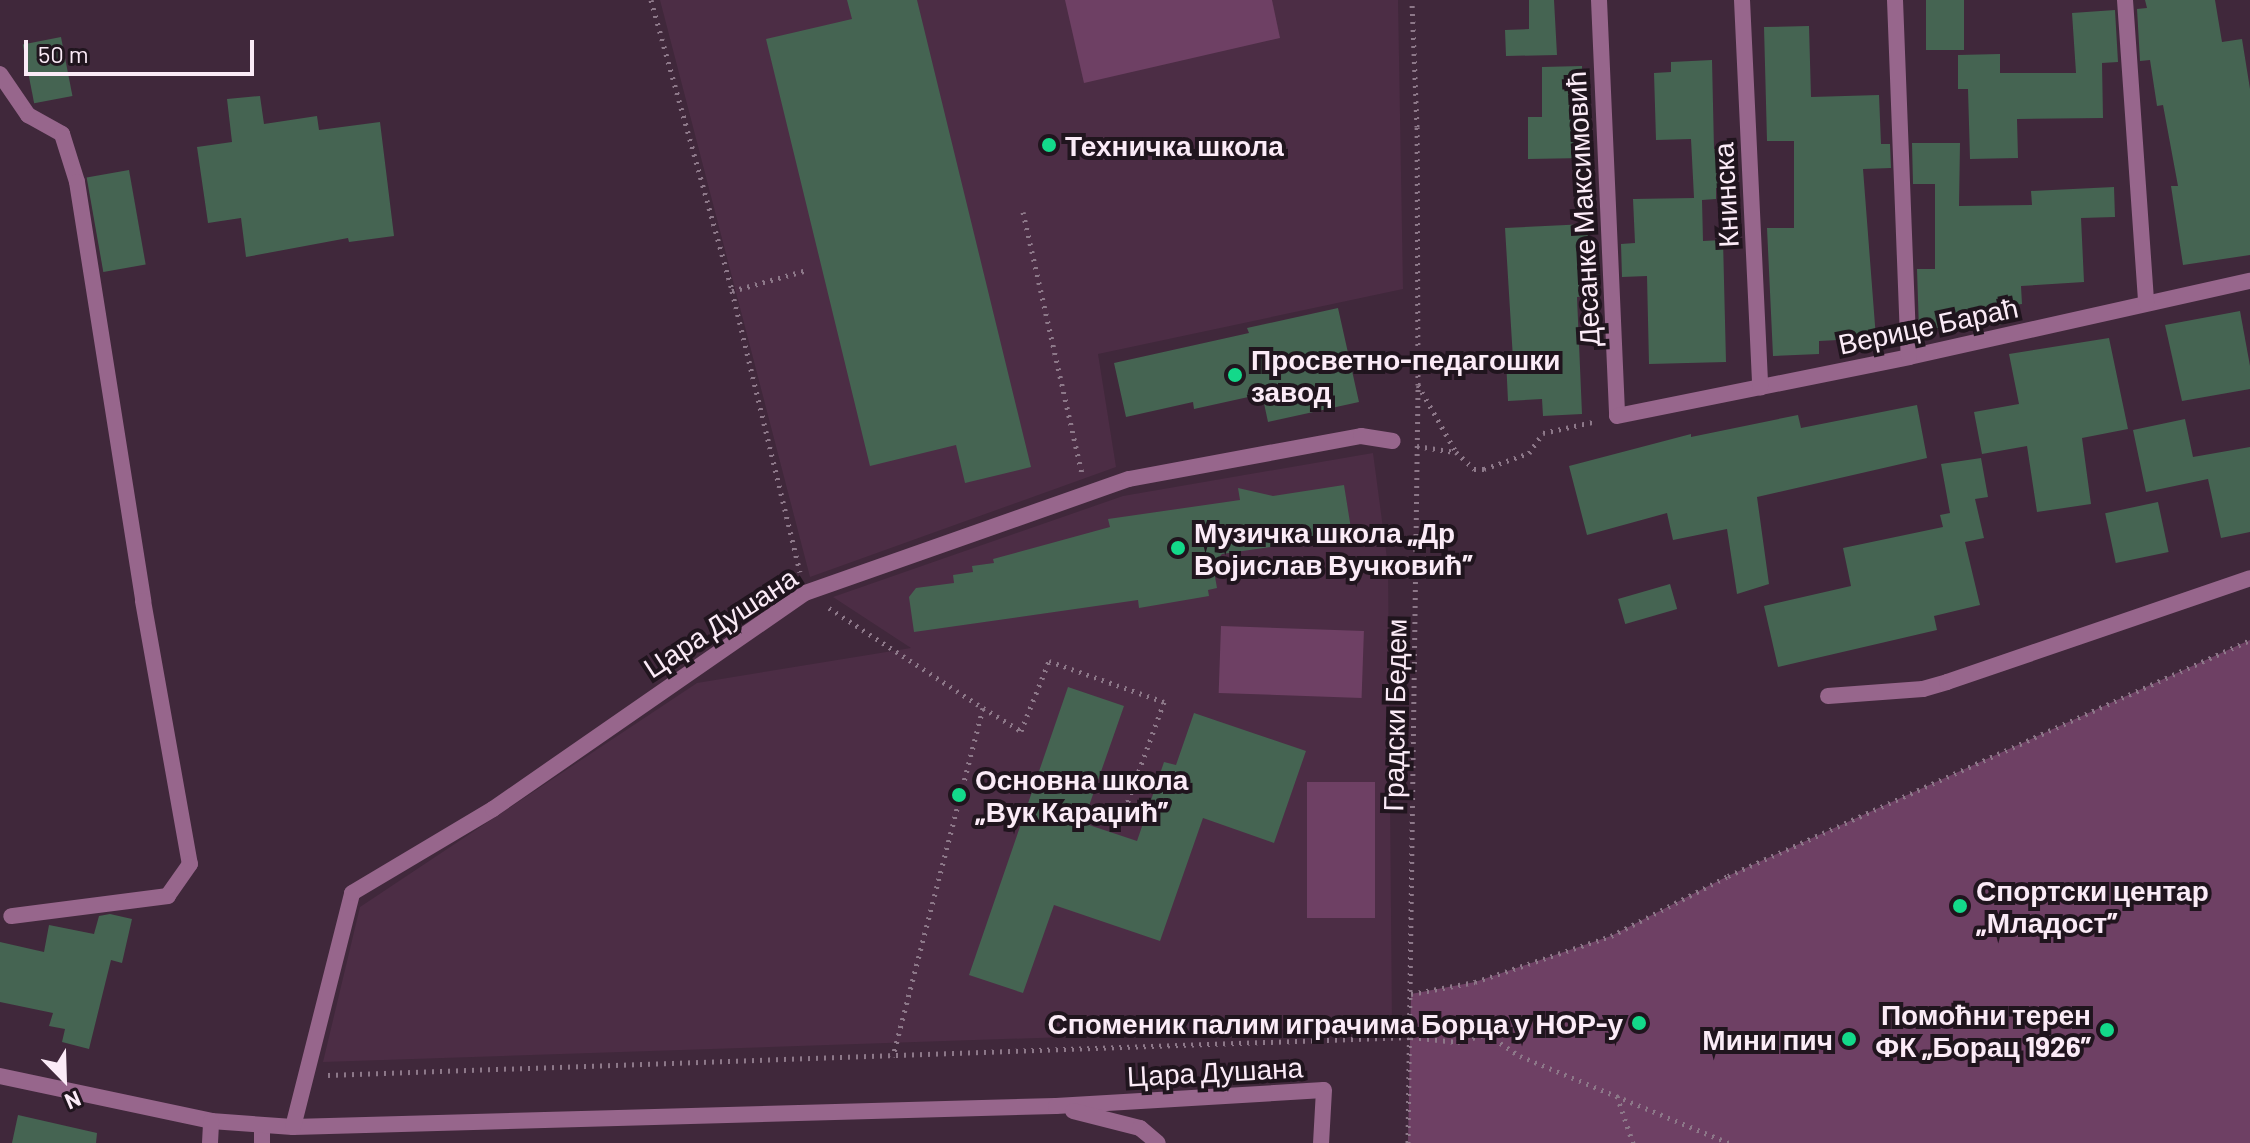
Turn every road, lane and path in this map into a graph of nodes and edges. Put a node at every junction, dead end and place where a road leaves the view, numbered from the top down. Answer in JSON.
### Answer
{"nodes":[{"id":1,"x":651,"y":0,"type":"edge"},
{"id":2,"x":1412,"y":0,"type":"edge"},
{"id":3,"x":1599,"y":0,"type":"edge"},
{"id":4,"x":1742,"y":0,"type":"edge"},
{"id":5,"x":1895,"y":0,"type":"edge"},
{"id":6,"x":2125,"y":0,"type":"edge"},
{"id":7,"x":0,"y":74,"type":"edge"},
{"id":8,"x":1023,"y":212,"type":"dead end"},
{"id":9,"x":807,"y":270,"type":"dead end"},
{"id":10,"x":2250,"y":281,"type":"edge"},
{"id":11,"x":732,"y":291,"type":"junction"},
{"id":12,"x":2146,"y":303,"type":"junction"},
{"id":13,"x":1909,"y":357,"type":"junction"},
{"id":14,"x":1418,"y":385,"type":"junction"},
{"id":15,"x":1760,"y":388,"type":"junction"},
{"id":16,"x":1617,"y":416,"type":"junction"},
{"id":17,"x":1393,"y":441,"type":"dead end"},
{"id":18,"x":1417,"y":446,"type":"junction"},
{"id":19,"x":1456,"y":452,"type":"junction"},
{"id":20,"x":1087,"y":494,"type":"junction"},
{"id":21,"x":2250,"y":578,"type":"edge"},
{"id":22,"x":805,"y":593,"type":"junction"},
{"id":23,"x":2250,"y":640,"type":"edge"},
{"id":24,"x":1828,"y":696,"type":"dead end"},
{"id":25,"x":983,"y":708,"type":"junction"},
{"id":26,"x":1120,"y":823,"type":"dead end"},
{"id":27,"x":11,"y":916,"type":"dead end"},
{"id":28,"x":1411,"y":994,"type":"junction"},
{"id":29,"x":1411,"y":1037,"type":"junction"},
{"id":30,"x":893,"y":1057,"type":"junction"},
{"id":31,"x":306,"y":1075,"type":"junction"},
{"id":32,"x":0,"y":1076,"type":"edge"},
{"id":33,"x":1617,"y":1096,"type":"junction"},
{"id":34,"x":1056,"y":1106,"type":"junction"},
{"id":35,"x":211,"y":1121,"type":"junction"},
{"id":36,"x":293,"y":1127,"type":"junction"},
{"id":37,"x":262,"y":1135,"type":"edge"},
{"id":38,"x":210,"y":1143,"type":"edge"},
{"id":39,"x":1158,"y":1143,"type":"edge"},
{"id":40,"x":1321,"y":1143,"type":"edge"},
{"id":41,"x":1408,"y":1143,"type":"edge"},
{"id":42,"x":1633,"y":1143,"type":"edge"},
{"id":43,"x":1729,"y":1143,"type":"edge"}],
"edges":[{"from":1,"to":11,"type":"path"},
{"from":2,"to":14,"type":"path","name":"Градски Бедем"},
{"from":3,"to":16,"type":"street","name":"Десанке Максимовић"},
{"from":4,"to":15,"type":"street","name":"Книнска"},
{"from":5,"to":13,"type":"street"},
{"from":6,"to":12,"type":"street"},
{"from":7,"to":27,"type":"street"},
{"from":8,"to":20,"type":"path"},
{"from":9,"to":11,"type":"path"},
{"from":10,"to":12,"type":"street","name":"Верице Бараћ"},
{"from":11,"to":22,"type":"path"},
{"from":12,"to":13,"type":"street","name":"Верице Бараћ"},
{"from":13,"to":15,"type":"street","name":"Верице Бараћ"},
{"from":14,"to":18,"type":"path","name":"Градски Бедем"},
{"from":14,"to":19,"type":"path"},
{"from":15,"to":16,"type":"street","name":"Верице Бараћ"},
{"from":16,"to":19,"type":"path"},
{"from":17,"to":20,"type":"street","name":"Цара Душана"},
{"from":18,"to":19,"type":"path"},
{"from":18,"to":28,"type":"path","name":"Градски Бедем"},
{"from":20,"to":22,"type":"street","name":"Цара Душана"},
{"from":21,"to":24,"type":"street"},
{"from":22,"to":25,"type":"path"},
{"from":22,"to":31,"type":"street","name":"Цара Душана"},
{"from":23,"to":28,"type":"path"},
{"from":25,"to":26,"type":"path"},
{"from":25,"to":30,"type":"path"},
{"from":28,"to":29,"type":"path","name":"Градски Бедем"},
{"from":29,"to":30,"type":"path"},
{"from":29,"to":33,"type":"path"},
{"from":29,"to":41,"type":"path","name":"Градски Бедем"},
{"from":30,"to":31,"type":"path"},
{"from":31,"to":36,"type":"street","name":"Цара Душана"},
{"from":32,"to":35,"type":"street","name":"Цара Душана"},
{"from":33,"to":42,"type":"path"},
{"from":33,"to":43,"type":"path"},
{"from":34,"to":36,"type":"street","name":"Цара Душана"},
{"from":34,"to":39,"type":"street","name":"Цара Душана"},
{"from":34,"to":40,"type":"street","name":"Цара Душана"},
{"from":35,"to":37,"type":"street","name":"Цара Душана"},
{"from":35,"to":38,"type":"street"},
{"from":36,"to":37,"type":"street","name":"Цара Душана"}]}
